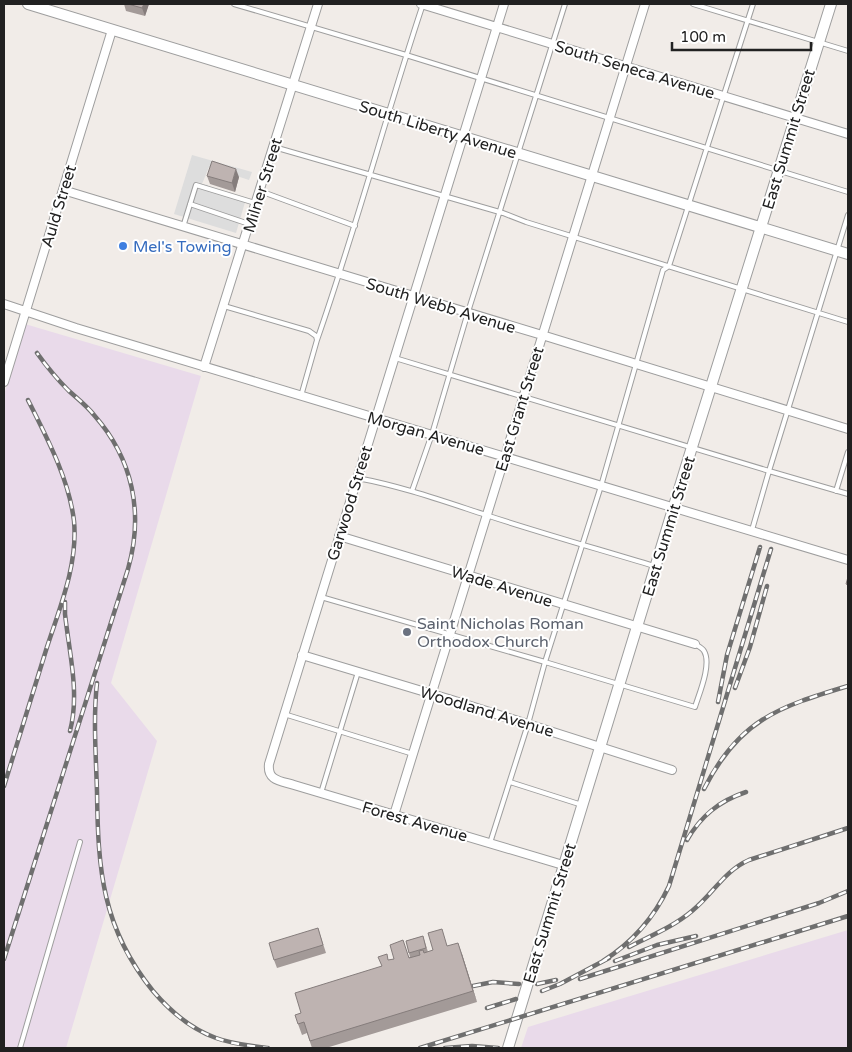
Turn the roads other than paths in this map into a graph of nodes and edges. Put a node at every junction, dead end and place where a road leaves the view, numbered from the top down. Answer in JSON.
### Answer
{"nodes":[{"id":1,"x":28,"y":4,"type":"edge"},
{"id":2,"x":234,"y":4,"type":"edge"},
{"id":3,"x":318,"y":4,"type":"edge"},
{"id":4,"x":422,"y":4,"type":"edge"},
{"id":5,"x":504,"y":4,"type":"edge"},
{"id":6,"x":565,"y":4,"type":"edge"},
{"id":7,"x":645,"y":4,"type":"edge"},
{"id":8,"x":692,"y":4,"type":"edge"},
{"id":9,"x":753,"y":4,"type":"edge"},
{"id":10,"x":831,"y":4,"type":"edge"},
{"id":11,"x":748,"y":20,"type":"junction"},
{"id":12,"x":497,"y":26,"type":"junction"},
{"id":13,"x":311,"y":27,"type":"junction"},
{"id":14,"x":112,"y":30,"type":"junction"},
{"id":15,"x":818,"y":42,"type":"junction"},
{"id":16,"x":553,"y":44,"type":"junction"},
{"id":17,"x":848,"y":51,"type":"edge"},
{"id":18,"x":406,"y":55,"type":"junction"},
{"id":19,"x":626,"y":66,"type":"junction"},
{"id":20,"x":481,"y":78,"type":"junction"},
{"id":21,"x":293,"y":85,"type":"junction"},
{"id":22,"x":536,"y":96,"type":"junction"},
{"id":23,"x":724,"y":96,"type":"junction"},
{"id":24,"x":390,"y":114,"type":"junction"},
{"id":25,"x":795,"y":118,"type":"junction"},
{"id":26,"x":609,"y":119,"type":"junction"},
{"id":27,"x":848,"y":134,"type":"edge"},
{"id":28,"x":462,"y":136,"type":"junction"},
{"id":29,"x":274,"y":147,"type":"junction"},
{"id":30,"x":706,"y":148,"type":"junction"},
{"id":31,"x":518,"y":153,"type":"junction"},
{"id":32,"x":778,"y":171,"type":"junction"},
{"id":33,"x":371,"y":176,"type":"junction"},
{"id":34,"x":592,"y":176,"type":"junction"},
{"id":35,"x":63,"y":190,"type":"junction"},
{"id":36,"x":260,"y":192,"type":"junction"},
{"id":37,"x":848,"y":192,"type":"edge"},
{"id":38,"x":444,"y":197,"type":"junction"},
{"id":39,"x":190,"y":204,"type":"junction"},
{"id":40,"x":256,"y":204,"type":"junction"},
{"id":41,"x":688,"y":205,"type":"junction"},
{"id":42,"x":500,"y":212,"type":"junction"},
{"id":43,"x":848,"y":215,"type":"edge"},
{"id":44,"x":249,"y":224,"type":"junction"},
{"id":45,"x":355,"y":226,"type":"junction"},
{"id":46,"x":182,"y":227,"type":"junction"},
{"id":47,"x":760,"y":227,"type":"junction"},
{"id":48,"x":573,"y":237,"type":"junction"},
{"id":49,"x":243,"y":245,"type":"junction"},
{"id":50,"x":837,"y":251,"type":"junction"},
{"id":51,"x":848,"y":254,"type":"edge"},
{"id":52,"x":669,"y":266,"type":"junction"},
{"id":53,"x":340,"y":274,"type":"junction"},
{"id":54,"x":741,"y":289,"type":"junction"},
{"id":55,"x":413,"y":296,"type":"junction"},
{"id":56,"x":4,"y":304,"type":"edge"},
{"id":57,"x":224,"y":306,"type":"junction"},
{"id":58,"x":26,"y":311,"type":"junction"},
{"id":59,"x":468,"y":312,"type":"junction"},
{"id":60,"x":819,"y":312,"type":"junction"},
{"id":61,"x":848,"y":322,"type":"edge"},
{"id":62,"x":542,"y":335,"type":"junction"},
{"id":63,"x":317,"y":340,"type":"junction"},
{"id":64,"x":394,"y":357,"type":"junction"},
{"id":65,"x":637,"y":364,"type":"junction"},
{"id":66,"x":204,"y":367,"type":"junction"},
{"id":67,"x":449,"y":375,"type":"junction"},
{"id":68,"x":4,"y":382,"type":"edge"},
{"id":69,"x":711,"y":387,"type":"junction"},
{"id":70,"x":301,"y":396,"type":"junction"},
{"id":71,"x":523,"y":396,"type":"junction"},
{"id":72,"x":787,"y":410,"type":"junction"},
{"id":73,"x":376,"y":418,"type":"junction"},
{"id":74,"x":619,"y":424,"type":"junction"},
{"id":75,"x":848,"y":430,"type":"edge"},
{"id":76,"x":432,"y":434,"type":"junction"},
{"id":77,"x":692,"y":447,"type":"junction"},
{"id":78,"x":848,"y":452,"type":"edge"},
{"id":79,"x":505,"y":456,"type":"junction"},
{"id":80,"x":769,"y":471,"type":"junction"},
{"id":81,"x":357,"y":478,"type":"junction"},
{"id":82,"x":601,"y":486,"type":"junction"},
{"id":83,"x":412,"y":491,"type":"junction"},
{"id":84,"x":836,"y":491,"type":"junction"},
{"id":85,"x":848,"y":494,"type":"edge"},
{"id":86,"x":674,"y":508,"type":"junction"},
{"id":87,"x":486,"y":516,"type":"junction"},
{"id":88,"x":752,"y":530,"type":"junction"},
{"id":89,"x":339,"y":536,"type":"junction"},
{"id":90,"x":582,"y":544,"type":"junction"},
{"id":91,"x":848,"y":560,"type":"edge"},
{"id":92,"x":656,"y":566,"type":"junction"},
{"id":93,"x":468,"y":576,"type":"junction"},
{"id":94,"x":320,"y":596,"type":"junction"},
{"id":95,"x":564,"y":604,"type":"junction"},
{"id":96,"x":637,"y":627,"type":"junction"},
{"id":97,"x":450,"y":636,"type":"junction"},
{"id":98,"x":694,"y":644,"type":"joint"},
{"id":99,"x":302,"y":655,"type":"junction"},
{"id":100,"x":545,"y":662,"type":"junction"},
{"id":101,"x":358,"y":672,"type":"junction"},
{"id":102,"x":619,"y":685,"type":"junction"},
{"id":103,"x":432,"y":694,"type":"junction"},
{"id":104,"x":284,"y":714,"type":"junction"},
{"id":105,"x":528,"y":724,"type":"junction"},
{"id":106,"x":340,"y":731,"type":"junction"},
{"id":107,"x":600,"y":746,"type":"junction"},
{"id":108,"x":413,"y":754,"type":"junction"},
{"id":109,"x":672,"y":770,"type":"dead end"},
{"id":110,"x":269,"y":773,"type":"joint"},
{"id":111,"x":510,"y":782,"type":"junction"},
{"id":112,"x":321,"y":793,"type":"junction"},
{"id":113,"x":582,"y":805,"type":"junction"},
{"id":114,"x":394,"y":815,"type":"junction"},
{"id":115,"x":80,"y":842,"type":"dead end"},
{"id":116,"x":490,"y":843,"type":"junction"},
{"id":117,"x":563,"y":865,"type":"junction"},
{"id":118,"x":20,"y":1048,"type":"edge"},
{"id":119,"x":508,"y":1048,"type":"edge"}],
"edges":[{"from":1,"to":14,"type":"street","name":"South Liberty Avenue"},
{"from":2,"to":13,"type":"lane"},
{"from":3,"to":13,"type":"street","name":"Milner Street"},
{"from":4,"to":12,"type":"street","name":"South Seneca Avenue"},
{"from":4,"to":18,"type":"lane"},
{"from":5,"to":12,"type":"street","name":"Garwood Street"},
{"from":6,"to":16,"type":"lane"},
{"from":7,"to":19,"type":"street","name":"East Grant Street"},
{"from":8,"to":11,"type":"lane"},
{"from":9,"to":11,"type":"lane"},
{"from":10,"to":15,"type":"street","name":"East Summit Street"},
{"from":11,"to":15,"type":"lane"},
{"from":11,"to":23,"type":"lane"},
{"from":12,"to":16,"type":"street","name":"South Seneca Avenue"},
{"from":12,"to":20,"type":"street","name":"Garwood Street"},
{"from":13,"to":18,"type":"lane"},
{"from":13,"to":21,"type":"street","name":"Milner Street"},
{"from":14,"to":21,"type":"street","name":"South Liberty Avenue"},
{"from":14,"to":35,"type":"street","name":"Auld Street"},
{"from":15,"to":17,"type":"lane"},
{"from":15,"to":25,"type":"street","name":"East Summit Street"},
{"from":16,"to":19,"type":"street","name":"South Seneca Avenue"},
{"from":16,"to":22,"type":"lane"},
{"from":18,"to":20,"type":"lane"},
{"from":18,"to":24,"type":"lane"},
{"from":19,"to":23,"type":"street","name":"South Seneca Avenue"},
{"from":19,"to":26,"type":"street","name":"East Grant Street"},
{"from":20,"to":22,"type":"lane"},
{"from":20,"to":28,"type":"street","name":"Garwood Street"},
{"from":21,"to":24,"type":"street","name":"South Liberty Avenue"},
{"from":21,"to":29,"type":"street","name":"Milner Street"},
{"from":22,"to":26,"type":"lane"},
{"from":22,"to":31,"type":"lane"},
{"from":23,"to":25,"type":"street","name":"South Seneca Avenue"},
{"from":23,"to":30,"type":"lane"},
{"from":24,"to":28,"type":"street","name":"South Liberty Avenue"},
{"from":24,"to":33,"type":"lane"},
{"from":25,"to":27,"type":"street","name":"South Seneca Avenue"},
{"from":25,"to":32,"type":"street","name":"East Summit Street"},
{"from":26,"to":30,"type":"lane"},
{"from":26,"to":34,"type":"street","name":"East Grant Street"},
{"from":28,"to":31,"type":"street","name":"South Liberty Avenue"},
{"from":28,"to":38,"type":"street","name":"Garwood Street"},
{"from":29,"to":33,"type":"lane"},
{"from":29,"to":36,"type":"street","name":"Milner Street"},
{"from":30,"to":32,"type":"lane"},
{"from":30,"to":41,"type":"lane"},
{"from":31,"to":34,"type":"street","name":"South Liberty Avenue"},
{"from":31,"to":42,"type":"lane"},
{"from":32,"to":37,"type":"lane"},
{"from":32,"to":47,"type":"street","name":"East Summit Street"},
{"from":33,"to":38,"type":"lane"},
{"from":33,"to":45,"type":"lane"},
{"from":34,"to":41,"type":"street","name":"South Liberty Avenue"},
{"from":34,"to":48,"type":"street","name":"East Grant Street"},
{"from":35,"to":46,"type":"street","name":"South Webb Avenue"},
{"from":35,"to":58,"type":"street","name":"Auld Street"},
{"from":36,"to":40,"type":"street","name":"Milner Street"},
{"from":36,"to":45,"type":"lane"},
{"from":38,"to":42,"type":"lane"},
{"from":38,"to":55,"type":"street","name":"Garwood Street"},
{"from":39,"to":40,"type":"lane"},
{"from":39,"to":44,"type":"lane"},
{"from":39,"to":46,"type":"lane"},
{"from":40,"to":44,"type":"street","name":"Milner Street"},
{"from":41,"to":47,"type":"street","name":"South Liberty Avenue"},
{"from":41,"to":52,"type":"lane"},
{"from":42,"to":48,"type":"lane"},
{"from":42,"to":59,"type":"lane"},
{"from":43,"to":50,"type":"lane"},
{"from":44,"to":49,"type":"street","name":"Milner Street"},
{"from":45,"to":53,"type":"lane"},
{"from":46,"to":49,"type":"street","name":"South Webb Avenue"},
{"from":47,"to":50,"type":"street","name":"South Liberty Avenue"},
{"from":47,"to":54,"type":"street","name":"East Summit Street"},
{"from":48,"to":52,"type":"lane"},
{"from":48,"to":62,"type":"street","name":"East Grant Street"},
{"from":49,"to":53,"type":"street","name":"South Webb Avenue"},
{"from":49,"to":57,"type":"street","name":"Milner Street"},
{"from":50,"to":51,"type":"street","name":"South Liberty Avenue"},
{"from":50,"to":60,"type":"lane"},
{"from":52,"to":54,"type":"lane"},
{"from":52,"to":65,"type":"lane"},
{"from":53,"to":55,"type":"street","name":"South Webb Avenue"},
{"from":53,"to":63,"type":"lane"},
{"from":54,"to":60,"type":"lane"},
{"from":54,"to":69,"type":"street","name":"East Summit Street"},
{"from":55,"to":59,"type":"street","name":"South Webb Avenue"},
{"from":55,"to":64,"type":"street","name":"Garwood Street"},
{"from":56,"to":58,"type":"street","name":"Morgan Avenue"},
{"from":57,"to":63,"type":"lane"},
{"from":57,"to":66,"type":"street","name":"Milner Street"},
{"from":58,"to":66,"type":"street","name":"Morgan Avenue"},
{"from":58,"to":68,"type":"street","name":"Auld Street"},
{"from":59,"to":62,"type":"street","name":"South Webb Avenue"},
{"from":59,"to":67,"type":"lane"},
{"from":60,"to":61,"type":"lane"},
{"from":60,"to":72,"type":"lane"},
{"from":62,"to":65,"type":"street","name":"South Webb Avenue"},
{"from":62,"to":71,"type":"street","name":"East Grant Street"},
{"from":63,"to":70,"type":"lane"},
{"from":64,"to":67,"type":"lane"},
{"from":64,"to":73,"type":"street","name":"Garwood Street"},
{"from":65,"to":69,"type":"street","name":"South Webb Avenue"},
{"from":65,"to":74,"type":"lane"},
{"from":66,"to":70,"type":"street","name":"Morgan Avenue"},
{"from":67,"to":71,"type":"lane"},
{"from":67,"to":76,"type":"lane"},
{"from":69,"to":72,"type":"street","name":"South Webb Avenue"},
{"from":69,"to":77,"type":"street","name":"East Summit Street"},
{"from":70,"to":73,"type":"street","name":"Morgan Avenue"},
{"from":71,"to":74,"type":"lane"},
{"from":71,"to":79,"type":"street","name":"East Grant Street"},
{"from":72,"to":75,"type":"street","name":"South Webb Avenue"},
{"from":72,"to":80,"type":"lane"},
{"from":73,"to":76,"type":"street","name":"Morgan Avenue"},
{"from":73,"to":81,"type":"street","name":"Garwood Street"},
{"from":74,"to":77,"type":"lane"},
{"from":74,"to":82,"type":"lane"},
{"from":76,"to":79,"type":"street","name":"Morgan Avenue"},
{"from":76,"to":83,"type":"lane"},
{"from":77,"to":80,"type":"lane"},
{"from":77,"to":86,"type":"street","name":"East Summit Street"},
{"from":78,"to":84,"type":"lane"},
{"from":79,"to":82,"type":"street","name":"Morgan Avenue"},
{"from":79,"to":87,"type":"street","name":"East Grant Street"},
{"from":80,"to":84,"type":"lane"},
{"from":80,"to":88,"type":"lane"},
{"from":81,"to":83,"type":"lane"},
{"from":81,"to":89,"type":"street","name":"Garwood Street"},
{"from":82,"to":86,"type":"street","name":"Morgan Avenue"},
{"from":82,"to":90,"type":"lane"},
{"from":83,"to":87,"type":"lane"},
{"from":84,"to":85,"type":"lane"},
{"from":86,"to":88,"type":"street","name":"Morgan Avenue"},
{"from":86,"to":92,"type":"street","name":"East Summit Street"},
{"from":87,"to":90,"type":"lane"},
{"from":87,"to":93,"type":"street","name":"East Grant Street"},
{"from":88,"to":91,"type":"street","name":"Morgan Avenue"},
{"from":89,"to":93,"type":"street","name":"Wade Avenue"},
{"from":89,"to":94,"type":"street","name":"Garwood Street"},
{"from":90,"to":92,"type":"lane"},
{"from":90,"to":95,"type":"lane"},
{"from":92,"to":96,"type":"street","name":"East Summit Street"},
{"from":93,"to":95,"type":"street","name":"Wade Avenue"},
{"from":93,"to":97,"type":"street","name":"East Grant Street"},
{"from":94,"to":97,"type":"lane"},
{"from":94,"to":99,"type":"street","name":"Garwood Street"},
{"from":95,"to":96,"type":"street","name":"Wade Avenue"},
{"from":95,"to":100,"type":"lane"},
{"from":96,"to":98,"type":"street","name":"Wade Avenue"},
{"from":96,"to":102,"type":"street","name":"East Summit Street"},
{"from":97,"to":100,"type":"lane"},
{"from":97,"to":103,"type":"street","name":"East Grant Street"},
{"from":98,"to":102,"type":"lane"},
{"from":99,"to":101,"type":"street","name":"Woodland Avenue"},
{"from":99,"to":104,"type":"street","name":"Garwood Street"},
{"from":100,"to":102,"type":"lane"},
{"from":100,"to":105,"type":"lane"},
{"from":101,"to":103,"type":"street","name":"Woodland Avenue"},
{"from":101,"to":106,"type":"lane"},
{"from":102,"to":107,"type":"street","name":"East Summit Street"},
{"from":103,"to":105,"type":"street","name":"Woodland Avenue"},
{"from":103,"to":108,"type":"street","name":"East Grant Street"},
{"from":104,"to":106,"type":"lane"},
{"from":104,"to":110,"type":"street","name":"Garwood Street"},
{"from":105,"to":107,"type":"street","name":"Woodland Avenue"},
{"from":105,"to":111,"type":"lane"},
{"from":106,"to":108,"type":"lane"},
{"from":106,"to":112,"type":"lane"},
{"from":107,"to":109,"type":"street","name":"Woodland Avenue"},
{"from":107,"to":113,"type":"street","name":"East Summit Street"},
{"from":108,"to":114,"type":"street","name":"East Grant Street"},
{"from":110,"to":112,"type":"street","name":"Forest Avenue"},
{"from":111,"to":113,"type":"lane"},
{"from":111,"to":116,"type":"lane"},
{"from":112,"to":114,"type":"street","name":"Forest Avenue"},
{"from":113,"to":117,"type":"street","name":"East Summit Street"},
{"from":114,"to":116,"type":"street","name":"Forest Avenue"},
{"from":115,"to":118,"type":"lane"},
{"from":116,"to":117,"type":"street","name":"Forest Avenue"},
{"from":117,"to":119,"type":"street","name":"East Summit Street"}]}
